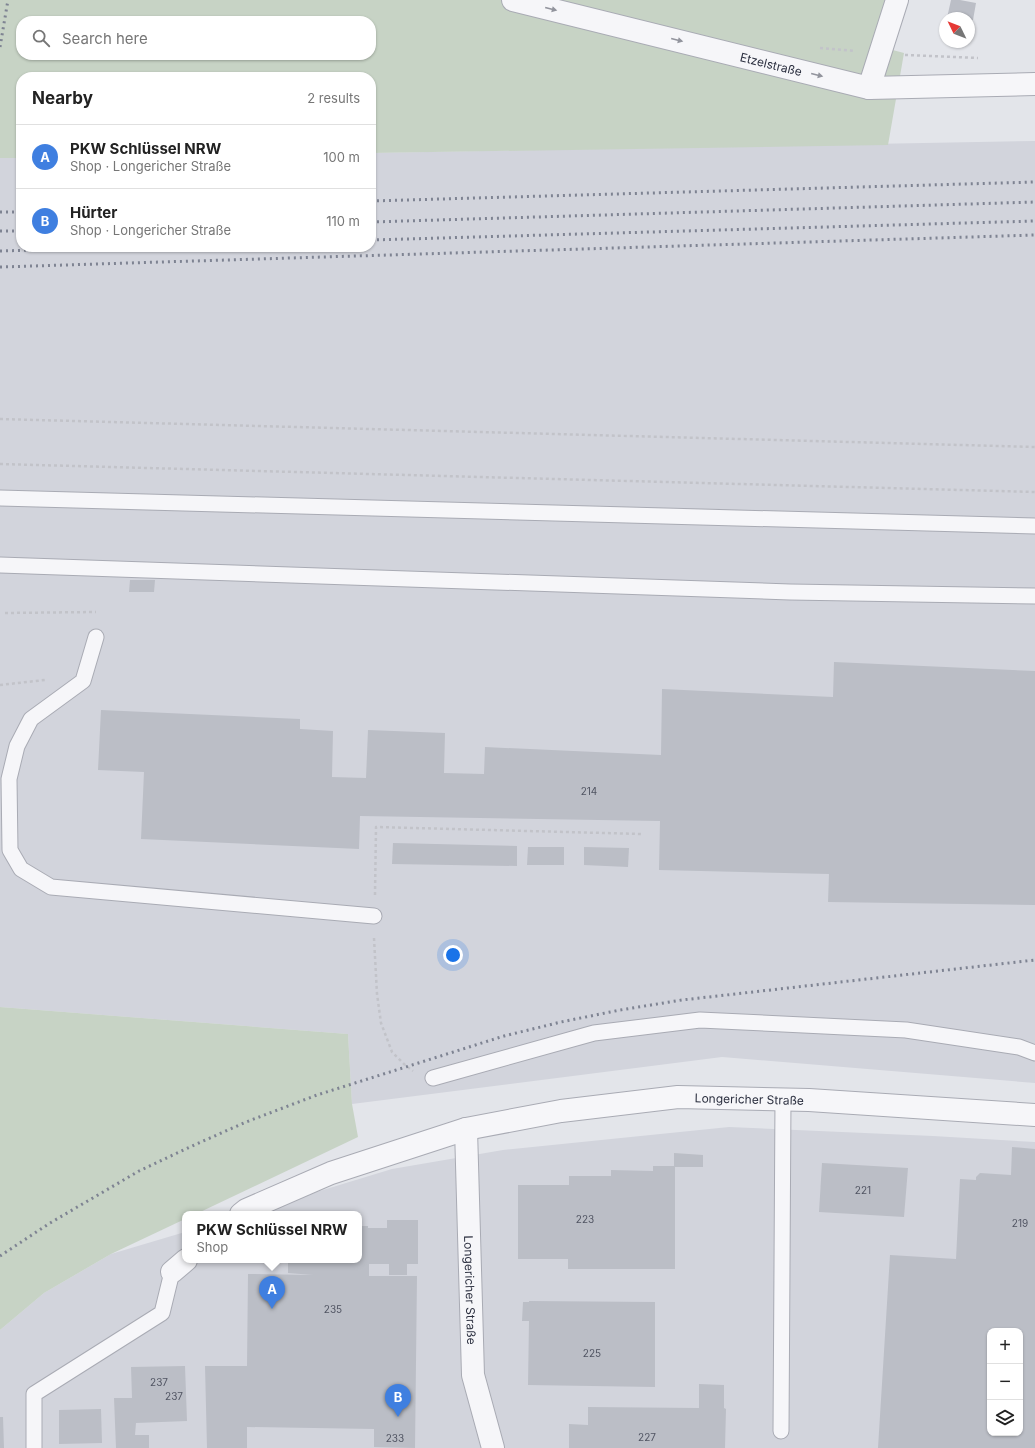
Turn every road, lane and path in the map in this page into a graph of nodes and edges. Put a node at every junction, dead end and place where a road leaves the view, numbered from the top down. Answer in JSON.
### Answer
{"nodes":[{"id":1,"x":513,"y":0,"type":"edge"},
{"id":2,"x":896,"y":0,"type":"edge"},
{"id":3,"x":819,"y":48,"type":"dead end"},
{"id":4,"x":880,"y":54,"type":"junction"},
{"id":5,"x":983,"y":58,"type":"dead end"},
{"id":6,"x":1035,"y":84,"type":"edge"},
{"id":7,"x":870,"y":88,"type":"junction"},
{"id":8,"x":0,"y":419,"type":"edge"},
{"id":9,"x":1035,"y":447,"type":"edge"},
{"id":10,"x":0,"y":464,"type":"edge"},
{"id":11,"x":1035,"y":492,"type":"edge"},
{"id":12,"x":0,"y":498,"type":"edge"},
{"id":13,"x":1035,"y":526,"type":"edge"},
{"id":14,"x":0,"y":565,"type":"edge"},
{"id":15,"x":1035,"y":596,"type":"edge"},
{"id":16,"x":96,"y":612,"type":"dead end"},
{"id":17,"x":5,"y":613,"type":"dead end"},
{"id":18,"x":96,"y":637,"type":"dead end"},
{"id":19,"x":84,"y":677,"type":"junction"},
{"id":20,"x":0,"y":685,"type":"edge"},
{"id":21,"x":642,"y":834,"type":"dead end"},
{"id":22,"x":374,"y":916,"type":"junction"},
{"id":23,"x":1035,"y":1053,"type":"edge"},
{"id":24,"x":433,"y":1078,"type":"joint"},
{"id":25,"x":783,"y":1099,"type":"junction"},
{"id":26,"x":1035,"y":1115,"type":"edge"},
{"id":27,"x":466,"y":1129,"type":"junction"},
{"id":28,"x":245,"y":1211,"type":"edge"},
{"id":29,"x":179,"y":1266,"type":"edge"},
{"id":30,"x":781,"y":1431,"type":"dead end"},
{"id":31,"x":34,"y":1448,"type":"edge"},
{"id":32,"x":493,"y":1448,"type":"edge"}],
"edges":[{"from":1,"to":7,"type":"street","name":"Etzelstraße","one_way":true},
{"from":2,"to":4,"type":"street"},
{"from":3,"to":4,"type":"path"},
{"from":4,"to":5,"type":"path"},
{"from":4,"to":7,"type":"street"},
{"from":6,"to":7,"type":"street","name":"Etzelstraße"},
{"from":8,"to":9,"type":"path"},
{"from":10,"to":11,"type":"path"},
{"from":12,"to":13,"type":"lane"},
{"from":14,"to":15,"type":"lane"},
{"from":16,"to":17,"type":"path"},
{"from":18,"to":19,"type":"lane"},
{"from":19,"to":20,"type":"path"},
{"from":19,"to":22,"type":"lane"},
{"from":21,"to":22,"type":"path"},
{"from":22,"to":24,"type":"path"},
{"from":23,"to":24,"type":"lane"},
{"from":25,"to":26,"type":"street","name":"Longericher Straße"},
{"from":25,"to":27,"type":"street","name":"Longericher Straße"},
{"from":25,"to":30,"type":"lane"},
{"from":27,"to":28,"type":"street","name":"Longericher Straße"},
{"from":27,"to":32,"type":"street","name":"Longericher Straße"},
{"from":29,"to":31,"type":"lane"}]}
